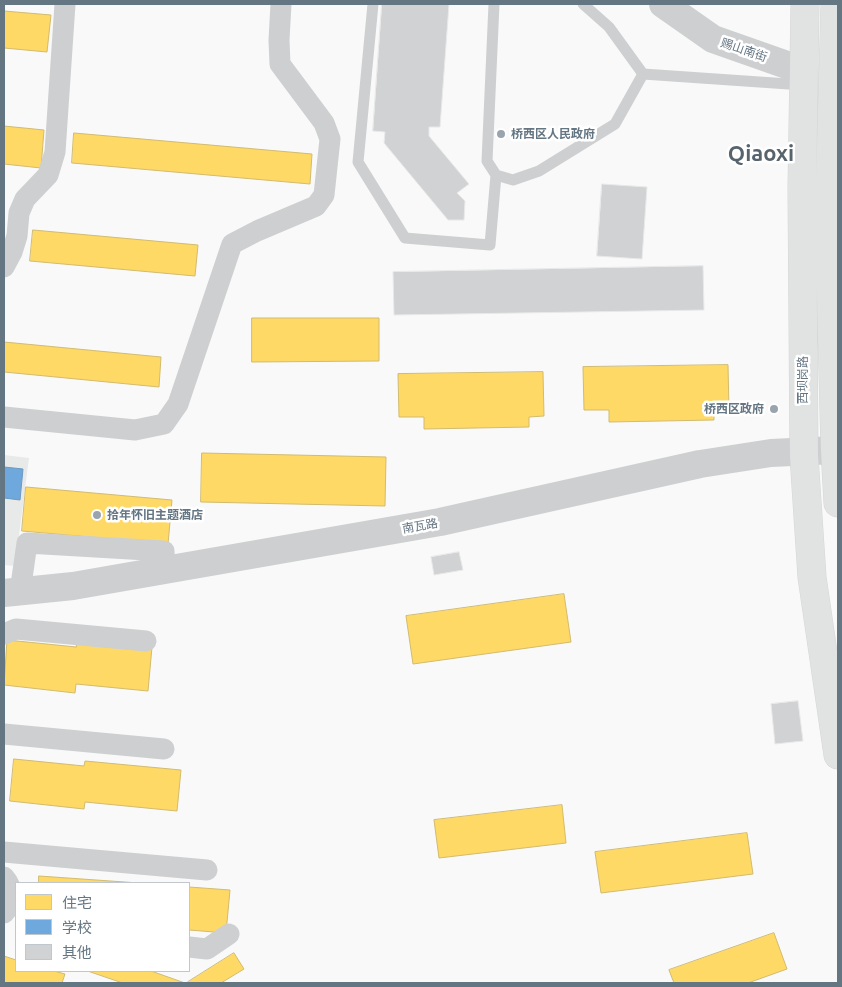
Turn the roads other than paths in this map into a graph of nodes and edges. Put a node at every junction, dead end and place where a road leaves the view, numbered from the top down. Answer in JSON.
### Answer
{"nodes":[{"id":1,"x":65,"y":4,"type":"edge"},
{"id":2,"x":281,"y":4,"type":"edge"},
{"id":3,"x":373,"y":4,"type":"edge"},
{"id":4,"x":494,"y":4,"type":"edge"},
{"id":5,"x":583,"y":4,"type":"edge"},
{"id":6,"x":663,"y":4,"type":"edge"},
{"id":7,"x":805,"y":4,"type":"edge"},
{"id":8,"x":836,"y":4,"type":"edge"},
{"id":9,"x":643,"y":74,"type":"junction"},
{"id":10,"x":804,"y":78,"type":"junction"},
{"id":11,"x":496,"y":175,"type":"junction"},
{"id":12,"x":4,"y":267,"type":"edge"},
{"id":13,"x":4,"y":416,"type":"edge"},
{"id":14,"x":834,"y":450,"type":"junction"},
{"id":15,"x":804,"y":452,"type":"junction"},
{"id":16,"x":838,"y":503,"type":"edge"},
{"id":17,"x":165,"y":570,"type":"junction"},
{"id":18,"x":12,"y":593,"type":"edge"},
{"id":19,"x":4,"y":634,"type":"edge"},
{"id":20,"x":146,"y":641,"type":"dead end"},
{"id":21,"x":4,"y":734,"type":"edge"},
{"id":22,"x":164,"y":749,"type":"dead end"},
{"id":23,"x":838,"y":755,"type":"edge"},
{"id":24,"x":4,"y":852,"type":"edge"},
{"id":25,"x":207,"y":870,"type":"dead end"},
{"id":26,"x":4,"y":878,"type":"edge"},
{"id":27,"x":9,"y":912,"type":"edge"},
{"id":28,"x":229,"y":934,"type":"dead end"},
{"id":29,"x":190,"y":947,"type":"edge"}],
"edges":[{"from":1,"to":12,"type":"street"},
{"from":2,"to":13,"type":"street"},
{"from":3,"to":11,"type":"lane"},
{"from":4,"to":11,"type":"lane"},
{"from":5,"to":9,"type":"lane"},
{"from":6,"to":10,"type":"street","name":"赐山南街"},
{"from":7,"to":10,"type":"main road","name":"西坝岗路"},
{"from":8,"to":14,"type":"main road"},
{"from":9,"to":10,"type":"lane"},
{"from":9,"to":11,"type":"lane"},
{"from":10,"to":15,"type":"main road","name":"西坝岗路"},
{"from":14,"to":15,"type":"street","name":"南瓦路"},
{"from":14,"to":16,"type":"main road"},
{"from":15,"to":17,"type":"street","name":"南瓦路"},
{"from":15,"to":23,"type":"main road","name":"西坝岗路"},
{"from":17,"to":18,"type":"street","name":"南瓦路"},
{"from":17,"to":18,"type":"street"},
{"from":19,"to":20,"type":"street"},
{"from":21,"to":22,"type":"street"},
{"from":24,"to":25,"type":"street"},
{"from":26,"to":27,"type":"street"},
{"from":28,"to":29,"type":"street"}]}
